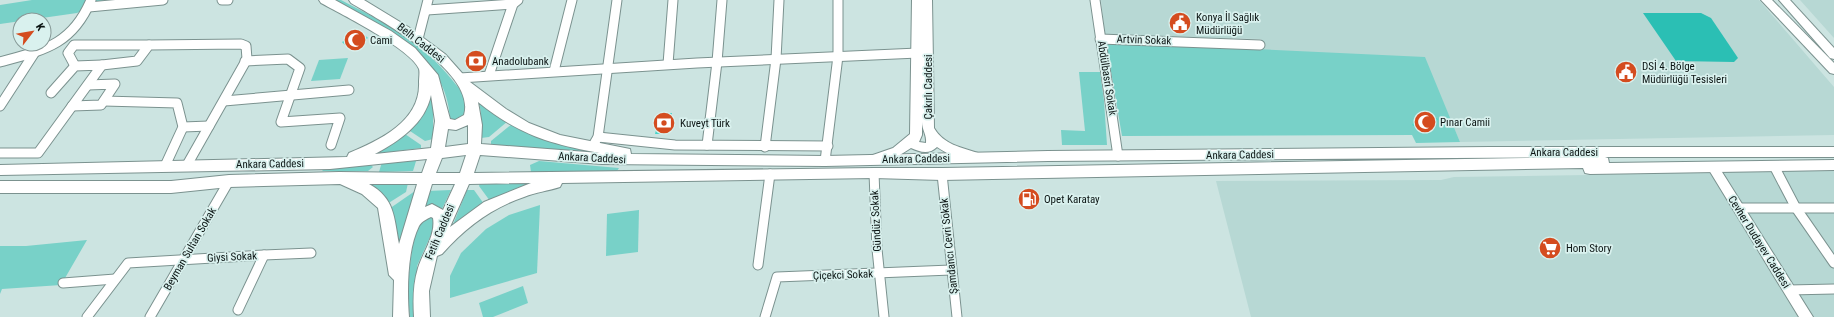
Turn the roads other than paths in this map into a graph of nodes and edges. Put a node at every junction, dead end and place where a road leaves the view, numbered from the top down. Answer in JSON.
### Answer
{"nodes":[{"id":1,"x":163,"y":0,"type":"edge"},
{"id":2,"x":222,"y":0,"type":"edge"},
{"id":3,"x":228,"y":0,"type":"edge"},
{"id":4,"x":325,"y":0,"type":"edge"},
{"id":5,"x":355,"y":0,"type":"edge"},
{"id":6,"x":428,"y":0,"type":"edge"},
{"id":7,"x":572,"y":0,"type":"edge"},
{"id":8,"x":617,"y":0,"type":"edge"},
{"id":9,"x":674,"y":0,"type":"edge"},
{"id":10,"x":722,"y":0,"type":"edge"},
{"id":11,"x":779,"y":0,"type":"edge"},
{"id":12,"x":838,"y":0,"type":"edge"},
{"id":13,"x":917,"y":0,"type":"edge"},
{"id":14,"x":927,"y":0,"type":"edge"},
{"id":15,"x":1095,"y":0,"type":"edge"},
{"id":16,"x":1766,"y":0,"type":"edge"},
{"id":17,"x":1773,"y":0,"type":"edge"},
{"id":18,"x":1784,"y":0,"type":"edge"},
{"id":19,"x":1792,"y":0,"type":"edge"},
{"id":20,"x":516,"y":2,"type":"edge"},
{"id":21,"x":90,"y":4,"type":"edge"},
{"id":22,"x":427,"y":10,"type":"junction"},
{"id":23,"x":418,"y":39,"type":"junction"},
{"id":24,"x":1100,"y":39,"type":"junction"},
{"id":25,"x":1810,"y":44,"type":"junction"},
{"id":26,"x":52,"y":45,"type":"edge"},
{"id":27,"x":149,"y":45,"type":"junction"},
{"id":28,"x":1260,"y":45,"type":"dead end"},
{"id":29,"x":1834,"y":50,"type":"edge"},
{"id":30,"x":35,"y":52,"type":"joint"},
{"id":31,"x":918,"y":53,"type":"junction"},
{"id":32,"x":838,"y":56,"type":"junction"},
{"id":33,"x":1834,"y":56,"type":"edge"},
{"id":34,"x":776,"y":59,"type":"junction"},
{"id":35,"x":245,"y":61,"type":"junction"},
{"id":36,"x":0,"y":62,"type":"edge"},
{"id":37,"x":717,"y":62,"type":"junction"},
{"id":38,"x":668,"y":64,"type":"junction"},
{"id":39,"x":102,"y":65,"type":"junction"},
{"id":40,"x":75,"y":66,"type":"junction"},
{"id":41,"x":425,"y":67,"type":"junction"},
{"id":42,"x":608,"y":68,"type":"junction"},
{"id":43,"x":1834,"y":70,"type":"edge"},
{"id":44,"x":554,"y":71,"type":"junction"},
{"id":45,"x":489,"y":75,"type":"junction"},
{"id":46,"x":463,"y":82,"type":"junction"},
{"id":47,"x":88,"y":85,"type":"junction"},
{"id":48,"x":349,"y":90,"type":"dead end"},
{"id":49,"x":51,"y":93,"type":"dead end"},
{"id":50,"x":289,"y":96,"type":"junction"},
{"id":51,"x":104,"y":101,"type":"junction"},
{"id":52,"x":224,"y":101,"type":"junction"},
{"id":53,"x":0,"y":106,"type":"edge"},
{"id":54,"x":72,"y":106,"type":"junction"},
{"id":55,"x":473,"y":108,"type":"junction"},
{"id":56,"x":441,"y":115,"type":"junction"},
{"id":57,"x":209,"y":126,"type":"junction"},
{"id":58,"x":183,"y":127,"type":"junction"},
{"id":59,"x":932,"y":136,"type":"junction"},
{"id":60,"x":913,"y":140,"type":"junction"},
{"id":61,"x":595,"y":141,"type":"junction"},
{"id":62,"x":1834,"y":142,"type":"edge"},
{"id":63,"x":331,"y":145,"type":"dead end"},
{"id":64,"x":707,"y":145,"type":"junction"},
{"id":65,"x":828,"y":146,"type":"junction"},
{"id":66,"x":765,"y":147,"type":"junction"},
{"id":67,"x":474,"y":149,"type":"junction"},
{"id":68,"x":437,"y":152,"type":"junction"},
{"id":69,"x":1490,"y":152,"type":"junction"},
{"id":70,"x":0,"y":153,"type":"edge"},
{"id":71,"x":544,"y":155,"type":"junction"},
{"id":72,"x":1118,"y":156,"type":"junction"},
{"id":73,"x":987,"y":158,"type":"junction"},
{"id":74,"x":366,"y":160,"type":"junction"},
{"id":75,"x":664,"y":160,"type":"junction"},
{"id":76,"x":825,"y":161,"type":"junction"},
{"id":77,"x":1834,"y":161,"type":"edge"},
{"id":78,"x":330,"y":164,"type":"junction"},
{"id":79,"x":186,"y":165,"type":"junction"},
{"id":80,"x":1512,"y":165,"type":"junction"},
{"id":81,"x":165,"y":166,"type":"junction"},
{"id":82,"x":873,"y":166,"type":"junction"},
{"id":83,"x":1774,"y":166,"type":"junction"},
{"id":84,"x":1713,"y":167,"type":"junction"},
{"id":85,"x":0,"y":170,"type":"edge"},
{"id":86,"x":770,"y":174,"type":"junction"},
{"id":87,"x":942,"y":174,"type":"junction"},
{"id":88,"x":361,"y":177,"type":"junction"},
{"id":89,"x":536,"y":177,"type":"junction"},
{"id":90,"x":585,"y":177,"type":"junction"},
{"id":91,"x":339,"y":178,"type":"junction"},
{"id":92,"x":426,"y":178,"type":"junction"},
{"id":93,"x":464,"y":178,"type":"junction"},
{"id":94,"x":229,"y":181,"type":"junction"},
{"id":95,"x":0,"y":187,"type":"edge"},
{"id":96,"x":1738,"y":208,"type":"junction"},
{"id":97,"x":1796,"y":208,"type":"junction"},
{"id":98,"x":1834,"y":208,"type":"edge"},
{"id":99,"x":412,"y":224,"type":"junction"},
{"id":100,"x":441,"y":230,"type":"junction"},
{"id":101,"x":311,"y":253,"type":"dead end"},
{"id":102,"x":1831,"y":254,"type":"edge"},
{"id":103,"x":264,"y":255,"type":"junction"},
{"id":104,"x":185,"y":259,"type":"junction"},
{"id":105,"x":1834,"y":263,"type":"edge"},
{"id":106,"x":426,"y":265,"type":"junction"},
{"id":107,"x":758,"y":265,"type":"dead end"},
{"id":108,"x":951,"y":270,"type":"junction"},
{"id":109,"x":879,"y":274,"type":"junction"},
{"id":110,"x":115,"y":279,"type":"junction"},
{"id":111,"x":62,"y":283,"type":"dead end"},
{"id":112,"x":1834,"y":289,"type":"edge"},
{"id":113,"x":1789,"y":290,"type":"junction"},
{"id":114,"x":401,"y":291,"type":"junction"},
{"id":115,"x":238,"y":310,"type":"dead end"},
{"id":116,"x":87,"y":317,"type":"edge"},
{"id":117,"x":150,"y":317,"type":"edge"},
{"id":118,"x":402,"y":317,"type":"edge"},
{"id":119,"x":422,"y":317,"type":"edge"},
{"id":120,"x":765,"y":317,"type":"edge"},
{"id":121,"x":884,"y":317,"type":"edge"},
{"id":122,"x":957,"y":317,"type":"edge"},
{"id":123,"x":1806,"y":317,"type":"edge"}],
"edges":[{"from":1,"to":21,"type":"street"},
{"from":2,"to":3,"type":"street"},
{"from":4,"to":41,"type":"main road","name":"Belh Caddesi"},
{"from":5,"to":23,"type":"main road","name":"Belh Caddesi"},
{"from":6,"to":22,"type":"street"},
{"from":7,"to":44,"type":"street"},
{"from":8,"to":42,"type":"street"},
{"from":9,"to":38,"type":"street"},
{"from":10,"to":37,"type":"street"},
{"from":11,"to":34,"type":"street"},
{"from":12,"to":32,"type":"street"},
{"from":13,"to":31,"type":"street","name":"Çakırlı Caddesi"},
{"from":14,"to":59,"type":"street","name":"Çakırlı Caddesi"},
{"from":15,"to":24,"type":"street","name":"Abdülbasri Sokak"},
{"from":16,"to":25,"type":"street"},
{"from":17,"to":25,"type":"street"},
{"from":18,"to":33,"type":"street"},
{"from":19,"to":29,"type":"street"},
{"from":20,"to":22,"type":"street"},
{"from":20,"to":45,"type":"street"},
{"from":21,"to":26,"type":"street"},
{"from":22,"to":23,"type":"street"},
{"from":23,"to":46,"type":"main road","name":"Belh Caddesi"},
{"from":24,"to":28,"type":"street","name":"Artvin Sokak"},
{"from":24,"to":72,"type":"street","name":"Abdülbasri Sokak"},
{"from":25,"to":43,"type":"street"},
{"from":27,"to":35,"type":"street"},
{"from":27,"to":39,"type":"street"},
{"from":27,"to":40,"type":"street"},
{"from":30,"to":36,"type":"street"},
{"from":30,"to":53,"type":"street"},
{"from":31,"to":32,"type":"street"},
{"from":31,"to":60,"type":"street","name":"Çakırlı Caddesi"},
{"from":32,"to":34,"type":"street"},
{"from":32,"to":65,"type":"street"},
{"from":34,"to":37,"type":"street"},
{"from":34,"to":66,"type":"street"},
{"from":35,"to":50,"type":"street"},
{"from":35,"to":52,"type":"street"},
{"from":37,"to":38,"type":"street"},
{"from":37,"to":64,"type":"street"},
{"from":38,"to":42,"type":"street"},
{"from":39,"to":40,"type":"street"},
{"from":39,"to":47,"type":"street"},
{"from":40,"to":49,"type":"street"},
{"from":41,"to":56,"type":"main road","name":"Belh Caddesi"},
{"from":41,"to":78,"type":"main road"},
{"from":42,"to":44,"type":"street"},
{"from":42,"to":61,"type":"street"},
{"from":44,"to":45,"type":"street"},
{"from":45,"to":46,"type":"street"},
{"from":46,"to":55,"type":"main road","name":"Belh Caddesi"},
{"from":46,"to":61,"type":"main road"},
{"from":47,"to":51,"type":"street"},
{"from":47,"to":54,"type":"street"},
{"from":48,"to":50,"type":"street"},
{"from":50,"to":52,"type":"street"},
{"from":50,"to":63,"type":"street"},
{"from":51,"to":54,"type":"street"},
{"from":51,"to":58,"type":"street"},
{"from":52,"to":57,"type":"street"},
{"from":54,"to":70,"type":"street"},
{"from":55,"to":56,"type":"main road"},
{"from":55,"to":67,"type":"main road","name":"Belh Caddesi"},
{"from":56,"to":68,"type":"main road","name":"Belh Caddesi"},
{"from":57,"to":58,"type":"street"},
{"from":57,"to":79,"type":"street"},
{"from":58,"to":81,"type":"street"},
{"from":59,"to":60,"type":"street"},
{"from":59,"to":73,"type":"street"},
{"from":60,"to":82,"type":"street"},
{"from":61,"to":64,"type":"street"},
{"from":61,"to":75,"type":"main road"},
{"from":62,"to":69,"type":"main road"},
{"from":64,"to":66,"type":"street"},
{"from":65,"to":66,"type":"street"},
{"from":65,"to":76,"type":"street"},
{"from":67,"to":68,"type":"main road","name":"Ankara Caddesi"},
{"from":67,"to":71,"type":"main road","name":"Ankara Caddesi"},
{"from":67,"to":93,"type":"main road","name":"Fetih Caddesi"},
{"from":68,"to":74,"type":"main road","name":"Ankara Caddesi"},
{"from":68,"to":92,"type":"main road"},
{"from":69,"to":72,"type":"main road","name":"Ankara Caddesi"},
{"from":69,"to":77,"type":"main road","name":"Ankara Caddesi"},
{"from":71,"to":75,"type":"main road","name":"Ankara Caddesi"},
{"from":71,"to":89,"type":"main road"},
{"from":72,"to":73,"type":"main road","name":"Ankara Caddesi"},
{"from":73,"to":82,"type":"main road","name":"Ankara Caddesi"},
{"from":74,"to":78,"type":"main road","name":"Ankara Caddesi"},
{"from":74,"to":88,"type":"main road"},
{"from":75,"to":76,"type":"main road","name":"Ankara Caddesi"},
{"from":76,"to":82,"type":"main road","name":"Ankara Caddesi"},
{"from":77,"to":80,"type":"main road","name":"Ankara Caddesi"},
{"from":77,"to":83,"type":"main road"},
{"from":78,"to":79,"type":"main road","name":"Ankara Caddesi"},
{"from":79,"to":81,"type":"main road","name":"Ankara Caddesi"},
{"from":80,"to":84,"type":"main road"},
{"from":80,"to":87,"type":"main road","name":"Ankara Caddesi"},
{"from":81,"to":85,"type":"main road","name":"Ankara Caddesi"},
{"from":82,"to":86,"type":"main road","name":"Ankara Caddesi"},
{"from":82,"to":87,"type":"main road","name":"Ankara Caddesi"},
{"from":82,"to":109,"type":"street","name":"Gündüz Sokak"},
{"from":83,"to":84,"type":"main road"},
{"from":83,"to":97,"type":"street"},
{"from":84,"to":96,"type":"street","name":"Cevher Dudayev Caddesi"},
{"from":86,"to":90,"type":"main road","name":"Ankara Caddesi"},
{"from":86,"to":107,"type":"street"},
{"from":87,"to":108,"type":"street","name":"Şamdancı Cevri Sokak"},
{"from":88,"to":91,"type":"main road","name":"Ankara Caddesi"},
{"from":88,"to":92,"type":"main road","name":"Ankara Caddesi"},
{"from":89,"to":90,"type":"main road","name":"Ankara Caddesi"},
{"from":89,"to":93,"type":"main road","name":"Ankara Caddesi"},
{"from":90,"to":106,"type":"main road"},
{"from":91,"to":94,"type":"main road","name":"Ankara Caddesi"},
{"from":91,"to":114,"type":"main road"},
{"from":92,"to":93,"type":"main road","name":"Ankara Caddesi"},
{"from":92,"to":99,"type":"main road"},
{"from":93,"to":100,"type":"main road","name":"Fetih Caddesi"},
{"from":94,"to":95,"type":"main road","name":"Ankara Caddesi"},
{"from":94,"to":104,"type":"street","name":"Beyman Sultan Sokak"},
{"from":96,"to":97,"type":"street"},
{"from":96,"to":113,"type":"street","name":"Cevher Dudayev Caddesi"},
{"from":97,"to":98,"type":"street"},
{"from":97,"to":102,"type":"street"},
{"from":99,"to":100,"type":"main road"},
{"from":99,"to":114,"type":"main road"},
{"from":100,"to":106,"type":"main road","name":"Fetih Caddesi"},
{"from":101,"to":103,"type":"street","name":"Giysi Sokak"},
{"from":102,"to":105,"type":"street"},
{"from":103,"to":104,"type":"street","name":"Giysi Sokak"},
{"from":103,"to":115,"type":"street","name":"Giysi Sokak"},
{"from":104,"to":110,"type":"street","name":"Giysi Sokak"},
{"from":104,"to":117,"type":"street","name":"Beyman Sultan Sokak"},
{"from":106,"to":119,"type":"main road","name":"Fetih Caddesi"},
{"from":108,"to":109,"type":"street","name":"Çiçekci Sokak"},
{"from":108,"to":122,"type":"street","name":"Şamdancı Cevri Sokak"},
{"from":109,"to":120,"type":"street","name":"Çiçekci Sokak"},
{"from":109,"to":121,"type":"street","name":"Gündüz Sokak"},
{"from":110,"to":111,"type":"street"},
{"from":110,"to":116,"type":"street"},
{"from":112,"to":113,"type":"street"},
{"from":113,"to":123,"type":"street","name":"Cevher Dudayev Caddesi"},
{"from":114,"to":118,"type":"main road"}]}
